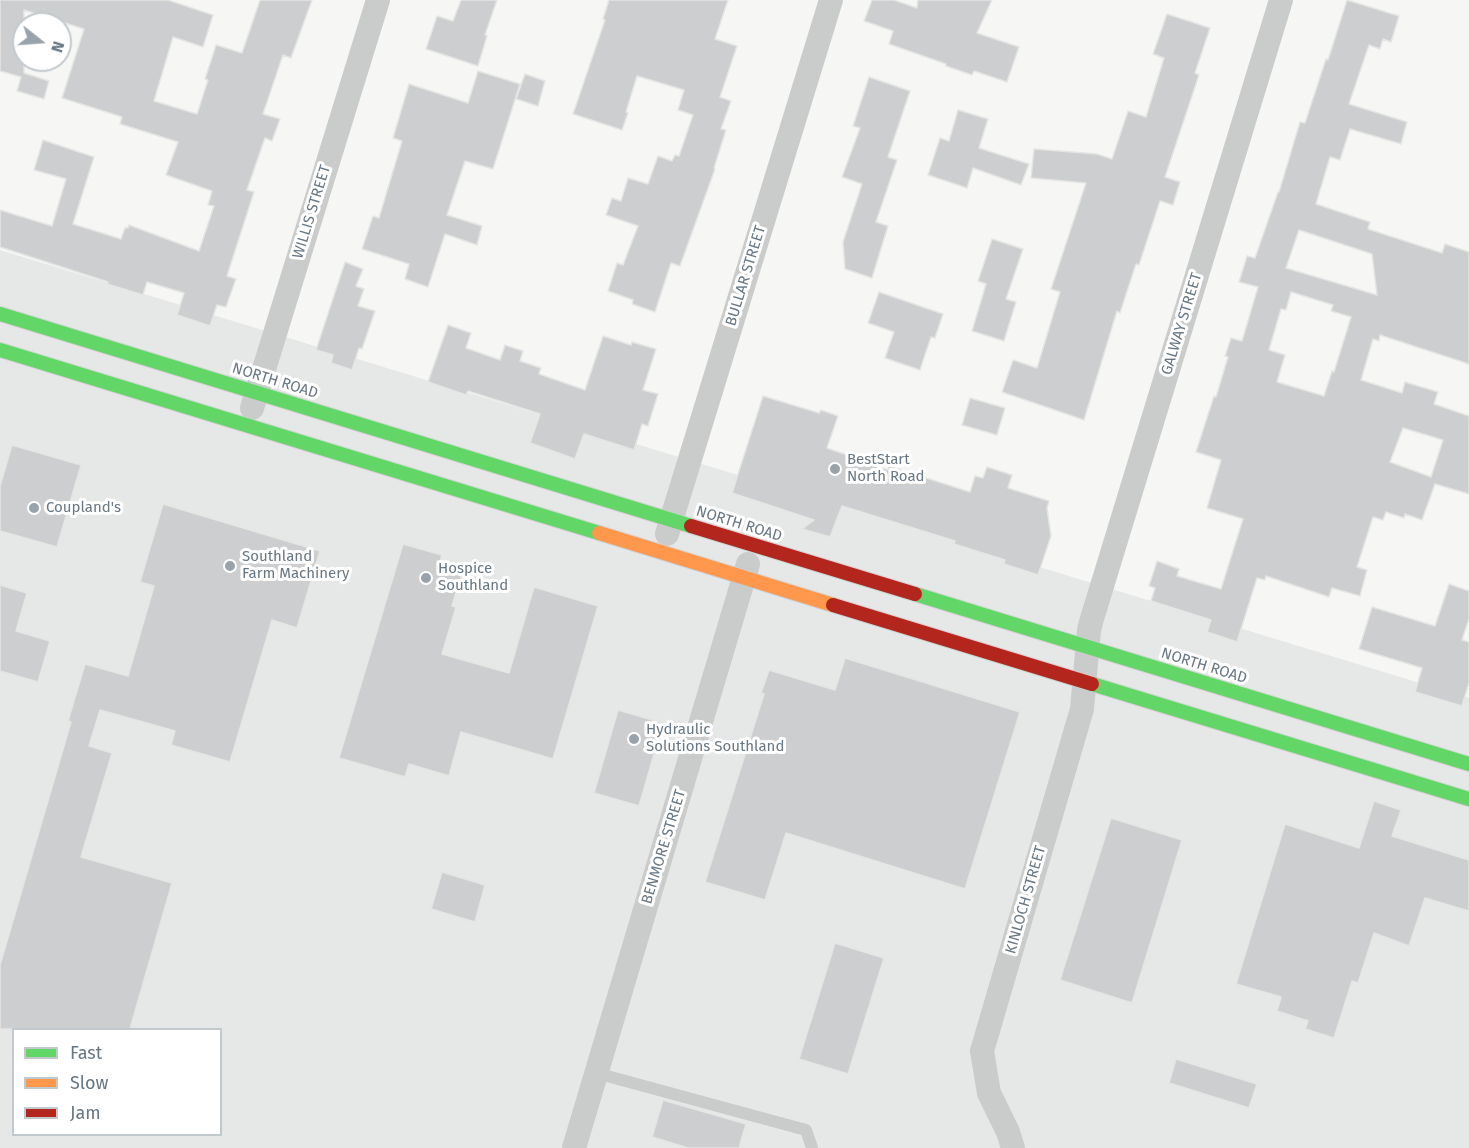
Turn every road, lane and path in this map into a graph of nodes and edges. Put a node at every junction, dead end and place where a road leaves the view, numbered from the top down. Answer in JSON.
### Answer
{"nodes":[{"id":1,"x":378,"y":0,"type":"edge"},
{"id":2,"x":831,"y":0,"type":"edge"},
{"id":3,"x":1281,"y":0,"type":"edge"},
{"id":4,"x":0,"y":314,"type":"edge"},
{"id":5,"x":0,"y":350,"type":"edge"},
{"id":6,"x":257,"y":393,"type":"junction"},
{"id":7,"x":247,"y":424,"type":"junction"},
{"id":8,"x":672,"y":520,"type":"junction"},
{"id":9,"x":753,"y":545,"type":"junction"},
{"id":10,"x":662,"y":552,"type":"junction"},
{"id":11,"x":744,"y":578,"type":"junction"},
{"id":12,"x":1088,"y":648,"type":"junction"},
{"id":13,"x":1084,"y":682,"type":"junction"},
{"id":14,"x":1469,"y":764,"type":"edge"},
{"id":15,"x":1469,"y":800,"type":"edge"},
{"id":16,"x":596,"y":1073,"type":"junction"},
{"id":17,"x":574,"y":1148,"type":"edge"},
{"id":18,"x":812,"y":1148,"type":"edge"},
{"id":19,"x":1013,"y":1148,"type":"edge"}],
"edges":[{"from":1,"to":6,"type":"street","name":"WILLIS STREET"},
{"from":2,"to":8,"type":"street","name":"BULLAR STREET"},
{"from":3,"to":12,"type":"street","name":"GALWAY STREET"},
{"from":4,"to":6,"type":"main road","name":"NORTH ROAD"},
{"from":5,"to":7,"type":"main road"},
{"from":6,"to":7,"type":"street","name":"WILLIS STREET"},
{"from":6,"to":8,"type":"main road","name":"NORTH ROAD"},
{"from":7,"to":10,"type":"main road"},
{"from":8,"to":9,"type":"main road","name":"NORTH ROAD"},
{"from":8,"to":10,"type":"street","name":"BULLAR STREET"},
{"from":9,"to":11,"type":"street","name":"BENMORE STREET"},
{"from":9,"to":12,"type":"main road","name":"NORTH ROAD"},
{"from":10,"to":11,"type":"main road"},
{"from":11,"to":13,"type":"main road"},
{"from":11,"to":16,"type":"street","name":"BENMORE STREET"},
{"from":12,"to":13,"type":"street","name":"KINLOCH STREET"},
{"from":12,"to":14,"type":"main road","name":"NORTH ROAD"},
{"from":13,"to":15,"type":"main road"},
{"from":13,"to":19,"type":"street","name":"KINLOCH STREET"},
{"from":16,"to":17,"type":"street","name":"BENMORE STREET"},
{"from":16,"to":18,"type":"lane"}]}
